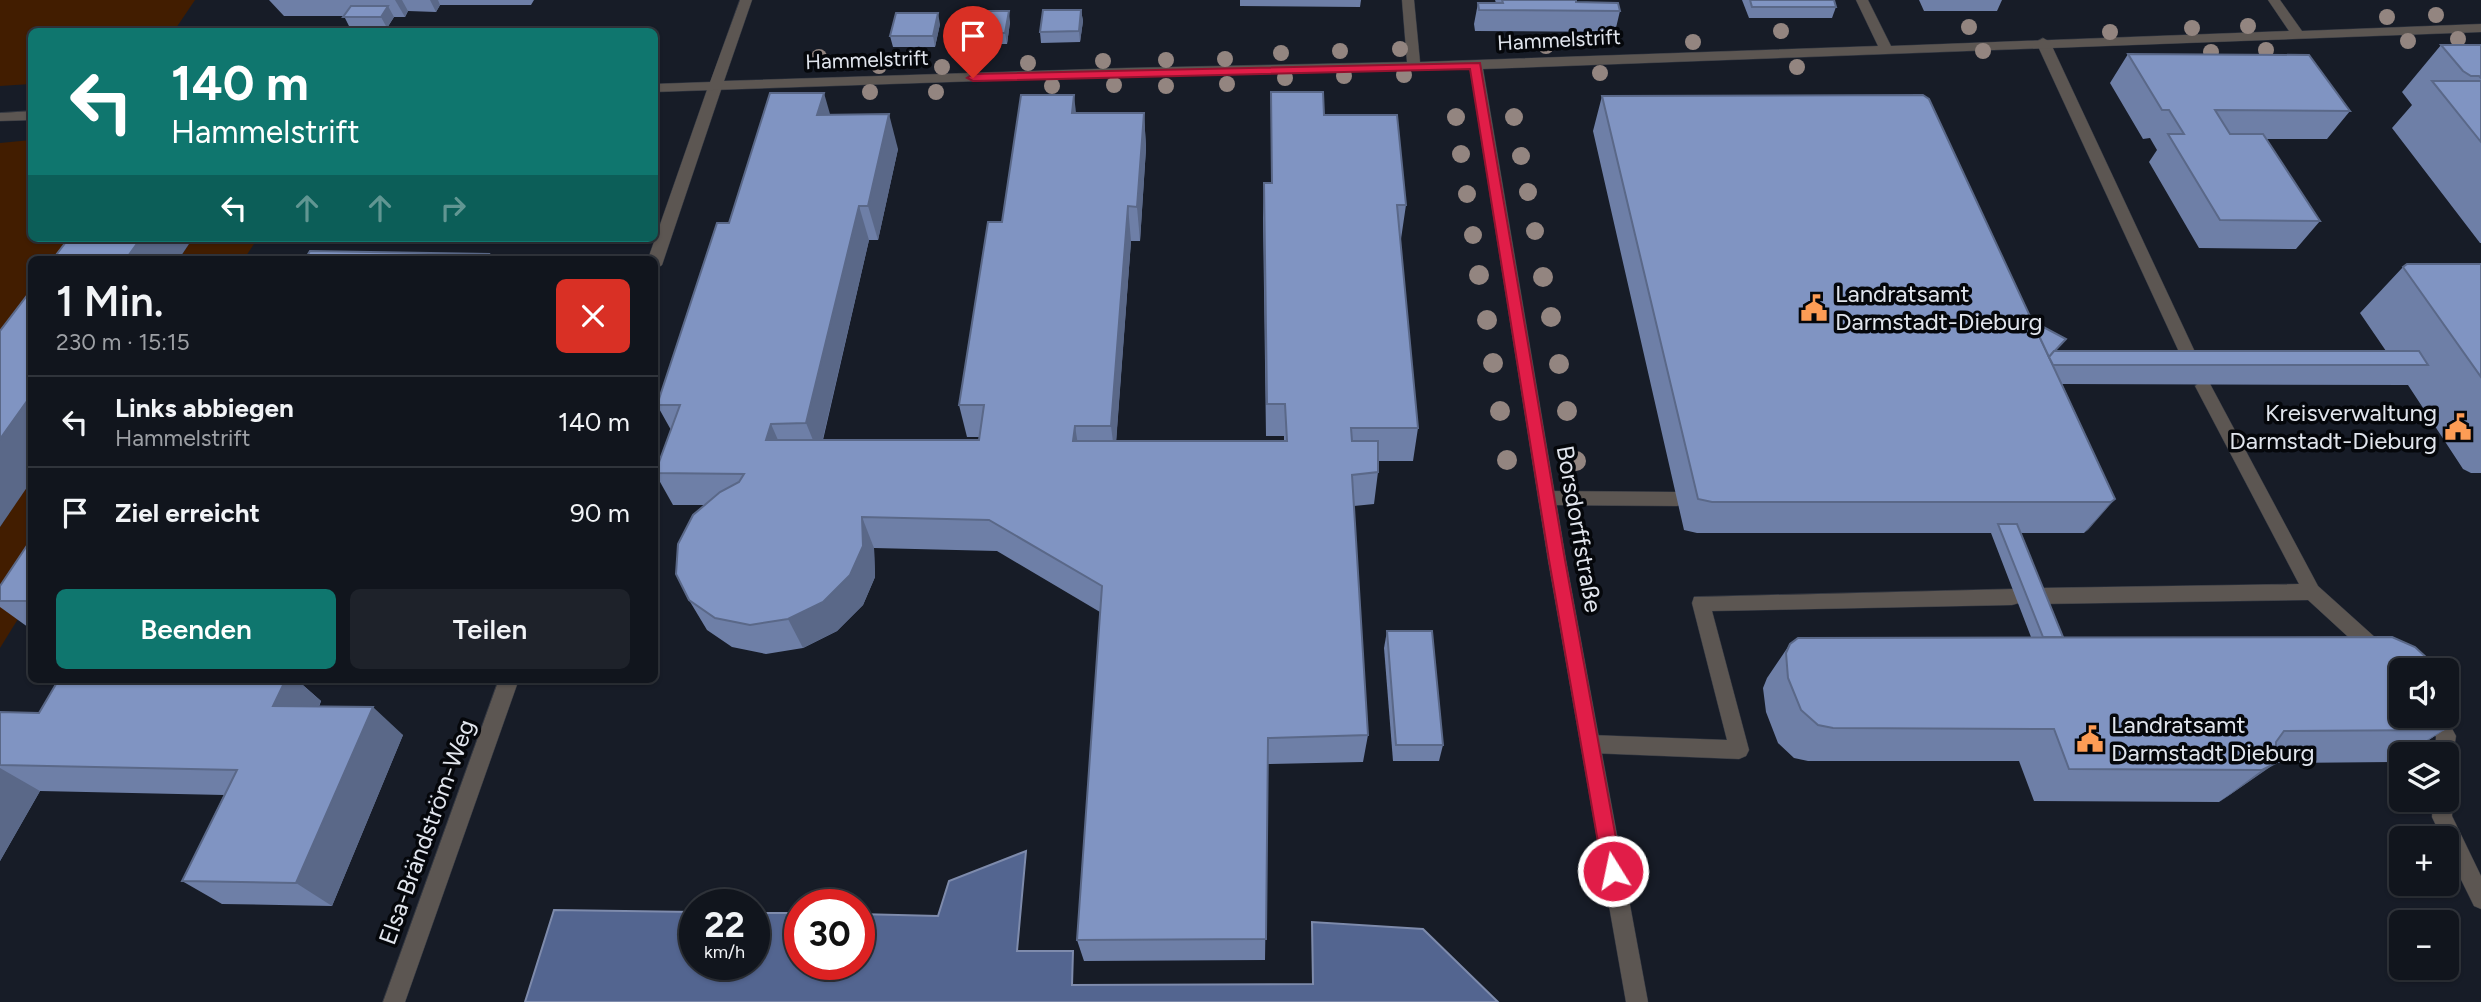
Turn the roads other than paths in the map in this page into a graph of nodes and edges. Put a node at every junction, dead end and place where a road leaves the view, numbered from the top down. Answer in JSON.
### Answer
{"nodes":[{"id":1,"x":746,"y":0,"type":"edge"},
{"id":2,"x":1408,"y":0,"type":"edge"},
{"id":3,"x":1862,"y":0,"type":"edge"},
{"id":4,"x":2274,"y":0,"type":"edge"},
{"id":5,"x":2481,"y":28,"type":"edge"},
{"id":6,"x":2298,"y":34,"type":"junction"},
{"id":7,"x":2043,"y":42,"type":"junction"},
{"id":8,"x":1886,"y":49,"type":"junction"},
{"id":9,"x":1476,"y":65,"type":"junction"},
{"id":10,"x":1414,"y":66,"type":"junction"},
{"id":11,"x":715,"y":87,"type":"junction"},
{"id":12,"x":658,"y":88,"type":"edge"},
{"id":13,"x":28,"y":115,"type":"edge"},
{"id":14,"x":0,"y":117,"type":"edge"},
{"id":15,"x":657,"y":256,"type":"edge"},
{"id":16,"x":2194,"y":368,"type":"edge"},
{"id":17,"x":2203,"y":386,"type":"edge"},
{"id":18,"x":1547,"y":498,"type":"junction"},
{"id":19,"x":1677,"y":499,"type":"dead end"},
{"id":20,"x":2312,"y":592,"type":"junction"},
{"id":21,"x":2012,"y":597,"type":"dead end"},
{"id":22,"x":2039,"y":597,"type":"edge"},
{"id":23,"x":2389,"y":662,"type":"edge"},
{"id":24,"x":508,"y":683,"type":"edge"},
{"id":25,"x":1590,"y":744,"type":"junction"},
{"id":26,"x":2442,"y":812,"type":"edge"},
{"id":27,"x":2481,"y":899,"type":"edge"},
{"id":28,"x":394,"y":1002,"type":"edge"},
{"id":29,"x":1637,"y":1002,"type":"edge"}],
"edges":[{"from":1,"to":11,"type":"street"},
{"from":2,"to":10,"type":"street"},
{"from":3,"to":8,"type":"street"},
{"from":4,"to":6,"type":"street"},
{"from":5,"to":6,"type":"street","name":"Hammelstrift"},
{"from":6,"to":7,"type":"street","name":"Hammelstrift"},
{"from":7,"to":8,"type":"street","name":"Hammelstrift"},
{"from":7,"to":16,"type":"street"},
{"from":8,"to":9,"type":"street","name":"Hammelstrift"},
{"from":9,"to":10,"type":"street","name":"Hammelstrift"},
{"from":9,"to":18,"type":"street","name":"Borsdorffstraße"},
{"from":10,"to":11,"type":"street","name":"Hammelstrift"},
{"from":11,"to":12,"type":"street","name":"Hammelstrift"},
{"from":11,"to":15,"type":"street"},
{"from":13,"to":14,"type":"street"},
{"from":17,"to":20,"type":"street"},
{"from":18,"to":19,"type":"street"},
{"from":18,"to":25,"type":"street","name":"Borsdorffstraße"},
{"from":20,"to":22,"type":"street"},
{"from":20,"to":23,"type":"street"},
{"from":21,"to":25,"type":"street"},
{"from":24,"to":28,"type":"street","name":"Elsa-Brändström-Weg"},
{"from":25,"to":29,"type":"street","name":"Borsdorffstraße"},
{"from":26,"to":27,"type":"street"}]}
